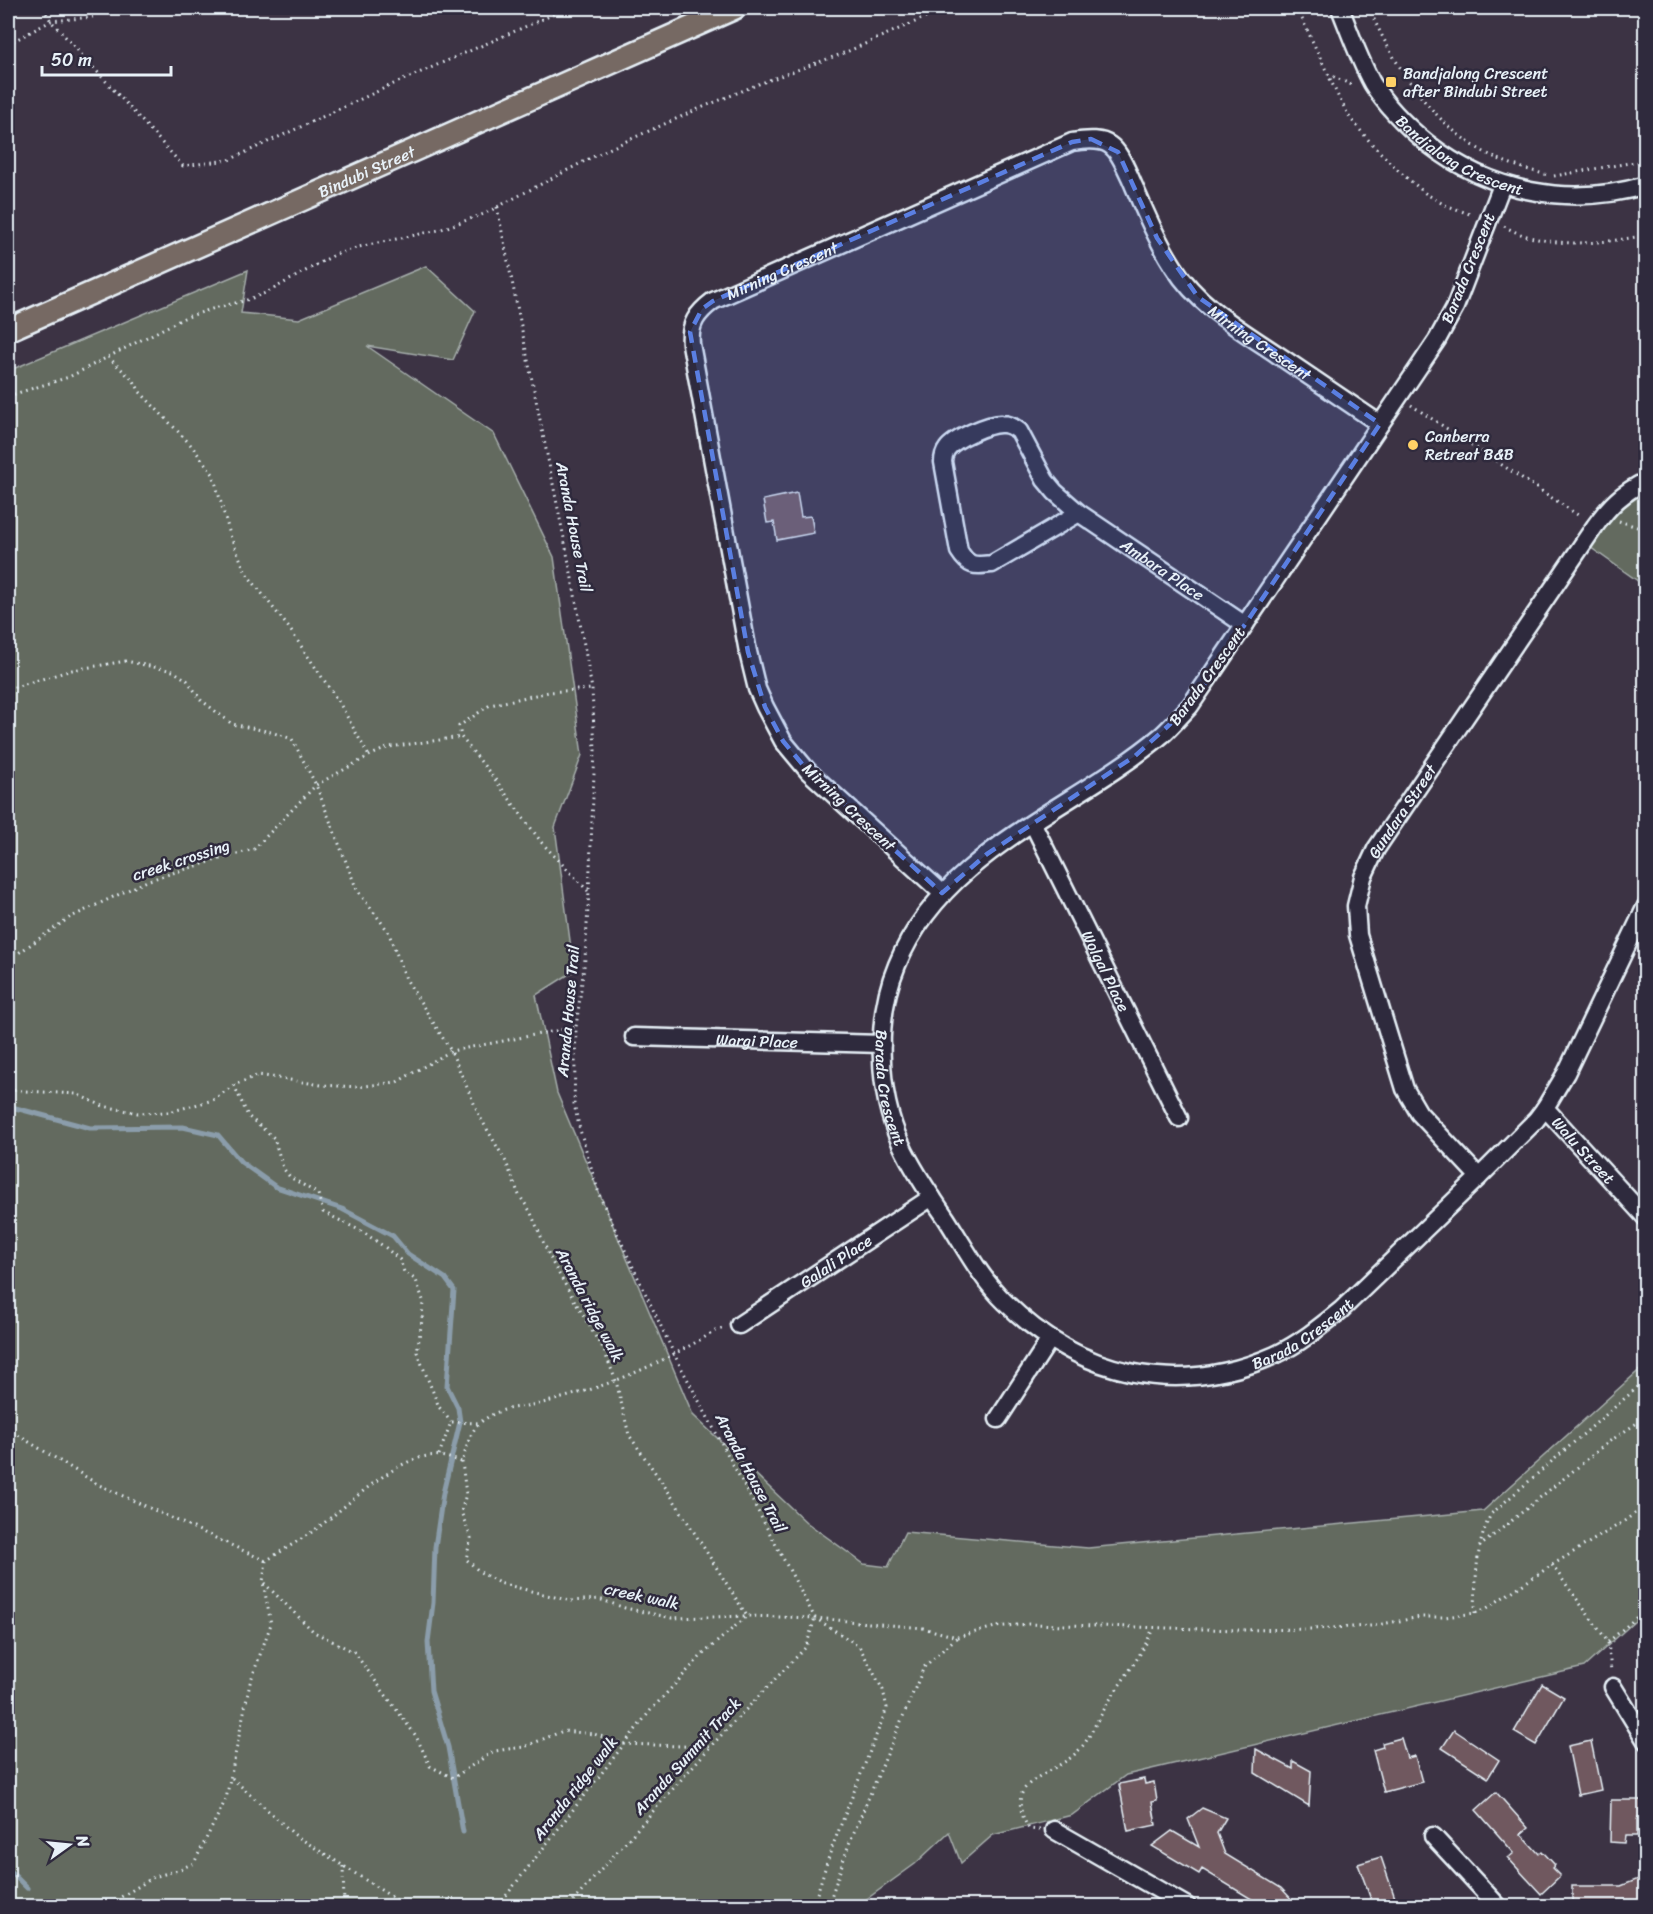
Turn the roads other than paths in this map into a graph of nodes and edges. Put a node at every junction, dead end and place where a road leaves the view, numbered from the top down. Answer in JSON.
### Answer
{"nodes":[{"id":1,"x":1340,"y":8,"type":"edge"},
{"id":2,"x":733,"y":9,"type":"edge"},
{"id":3,"x":1502,"y":185,"type":"junction"},
{"id":4,"x":1646,"y":185,"type":"edge"},
{"id":5,"x":8,"y":330,"type":"edge"},
{"id":6,"x":1380,"y":424,"type":"junction"},
{"id":7,"x":1646,"y":481,"type":"edge"},
{"id":8,"x":1079,"y":513,"type":"junction"},
{"id":9,"x":1245,"y":625,"type":"junction"},
{"id":10,"x":1033,"y":824,"type":"junction"},
{"id":11,"x":942,"y":893,"type":"junction"},
{"id":12,"x":1641,"y":903,"type":"edge"},
{"id":13,"x":634,"y":1037,"type":"dead end"},
{"id":14,"x":882,"y":1044,"type":"junction"},
{"id":15,"x":1545,"y":1108,"type":"junction"},
{"id":16,"x":1179,"y":1118,"type":"dead end"},
{"id":17,"x":1479,"y":1177,"type":"junction"},
{"id":18,"x":932,"y":1197,"type":"junction"},
{"id":19,"x":1646,"y":1218,"type":"edge"},
{"id":20,"x":739,"y":1325,"type":"road end"},
{"id":21,"x":1050,"y":1339,"type":"junction"},
{"id":22,"x":998,"y":1419,"type":"dead end"},
{"id":23,"x":1613,"y":1687,"type":"road end"},
{"id":24,"x":1646,"y":1741,"type":"edge"},
{"id":25,"x":1054,"y":1830,"type":"dead end"},
{"id":26,"x":1433,"y":1836,"type":"dead end"},
{"id":27,"x":1187,"y":1906,"type":"edge"},
{"id":28,"x":1498,"y":1906,"type":"edge"}],
"edges":[{"from":1,"to":3,"type":"street","name":"Bandjalong Crescent"},
{"from":2,"to":5,"type":"main road","name":"Bindubi Street"},
{"from":3,"to":4,"type":"street","name":"Bandjalong Crescent"},
{"from":3,"to":6,"type":"street","name":"Barada Crescent"},
{"from":6,"to":9,"type":"street","name":"Barada Crescent"},
{"from":6,"to":11,"type":"street","name":"Mirning Crescent"},
{"from":7,"to":17,"type":"street","name":"Gundara Street"},
{"from":8,"to":8,"type":"street","name":"Ambara Place"},
{"from":8,"to":9,"type":"street","name":"Ambara Place"},
{"from":9,"to":10,"type":"street","name":"Barada Crescent"},
{"from":10,"to":11,"type":"street","name":"Barada Crescent"},
{"from":10,"to":16,"type":"street","name":"Wolgal Place"},
{"from":11,"to":14,"type":"street","name":"Barada Crescent"},
{"from":12,"to":15,"type":"street","name":"Barada Crescent"},
{"from":13,"to":14,"type":"street","name":"Wargi Place"},
{"from":14,"to":18,"type":"street","name":"Barada Crescent"},
{"from":15,"to":17,"type":"street","name":"Barada Crescent"},
{"from":15,"to":19,"type":"street","name":"Walu Street"},
{"from":17,"to":21,"type":"street","name":"Barada Crescent"},
{"from":18,"to":20,"type":"street","name":"Galali Place"},
{"from":18,"to":21,"type":"street","name":"Barada Crescent"},
{"from":21,"to":22,"type":"street"},
{"from":23,"to":24,"type":"street"},
{"from":25,"to":27,"type":"street"},
{"from":26,"to":28,"type":"street"}]}
